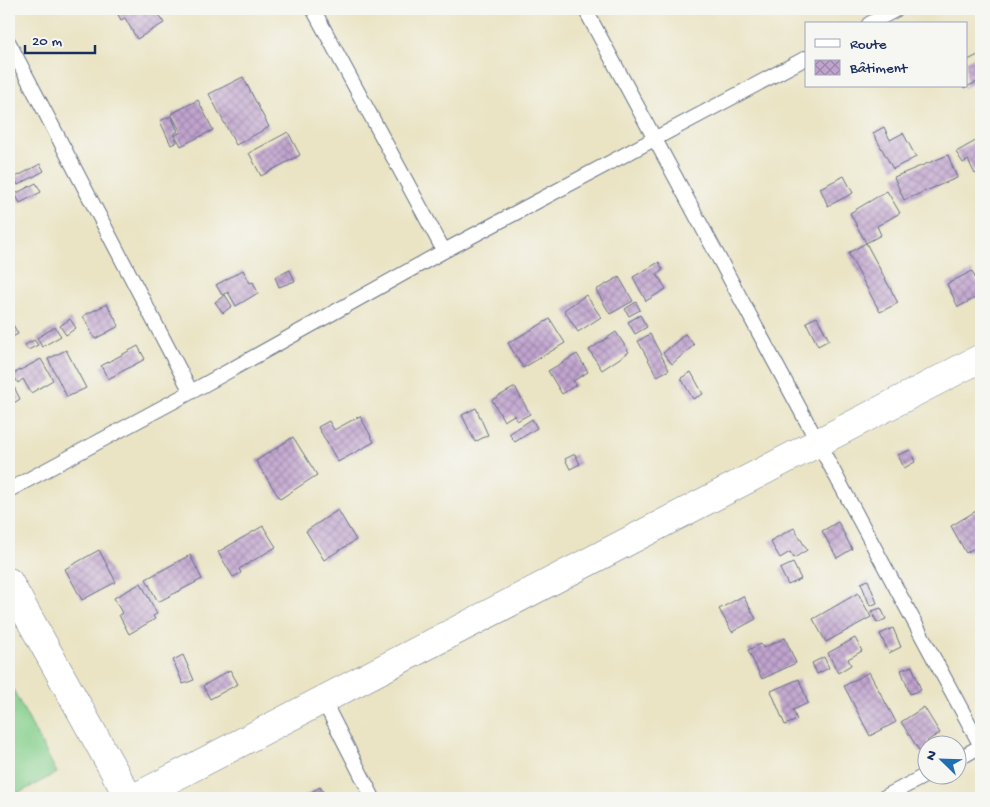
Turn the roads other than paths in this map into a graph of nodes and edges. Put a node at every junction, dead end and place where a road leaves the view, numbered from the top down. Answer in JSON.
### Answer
{"nodes":[{"id":1,"x":313,"y":9,"type":"edge"},
{"id":2,"x":585,"y":9,"type":"edge"},
{"id":3,"x":896,"y":9,"type":"edge"},
{"id":4,"x":873,"y":22,"type":"edge"},
{"id":5,"x":9,"y":43,"type":"edge"},
{"id":6,"x":805,"y":59,"type":"edge"},
{"id":7,"x":655,"y":140,"type":"junction"},
{"id":8,"x":444,"y":251,"type":"junction"},
{"id":9,"x":981,"y":358,"type":"edge"},
{"id":10,"x":191,"y":392,"type":"junction"},
{"id":11,"x":818,"y":443,"type":"junction"},
{"id":12,"x":9,"y":490,"type":"edge"},
{"id":13,"x":9,"y":582,"type":"edge"},
{"id":14,"x":323,"y":700,"type":"junction"},
{"id":15,"x":981,"y":746,"type":"edge"},
{"id":16,"x":968,"y":753,"type":"edge"},
{"id":17,"x":918,"y":779,"type":"edge"},
{"id":18,"x":129,"y":798,"type":"edge"},
{"id":19,"x":134,"y":798,"type":"edge"},
{"id":20,"x":373,"y":798,"type":"edge"},
{"id":21,"x":883,"y":798,"type":"edge"}],
"edges":[{"from":1,"to":8,"type":"lane"},
{"from":2,"to":7,"type":"lane"},
{"from":3,"to":4,"type":"lane"},
{"from":5,"to":10,"type":"lane"},
{"from":6,"to":7,"type":"lane"},
{"from":7,"to":8,"type":"lane"},
{"from":7,"to":11,"type":"lane"},
{"from":8,"to":10,"type":"lane"},
{"from":9,"to":11,"type":"street"},
{"from":10,"to":12,"type":"lane"},
{"from":11,"to":14,"type":"street"},
{"from":11,"to":15,"type":"lane"},
{"from":13,"to":18,"type":"street"},
{"from":14,"to":19,"type":"street"},
{"from":14,"to":20,"type":"lane"},
{"from":15,"to":16,"type":"lane"},
{"from":17,"to":21,"type":"lane"}]}
